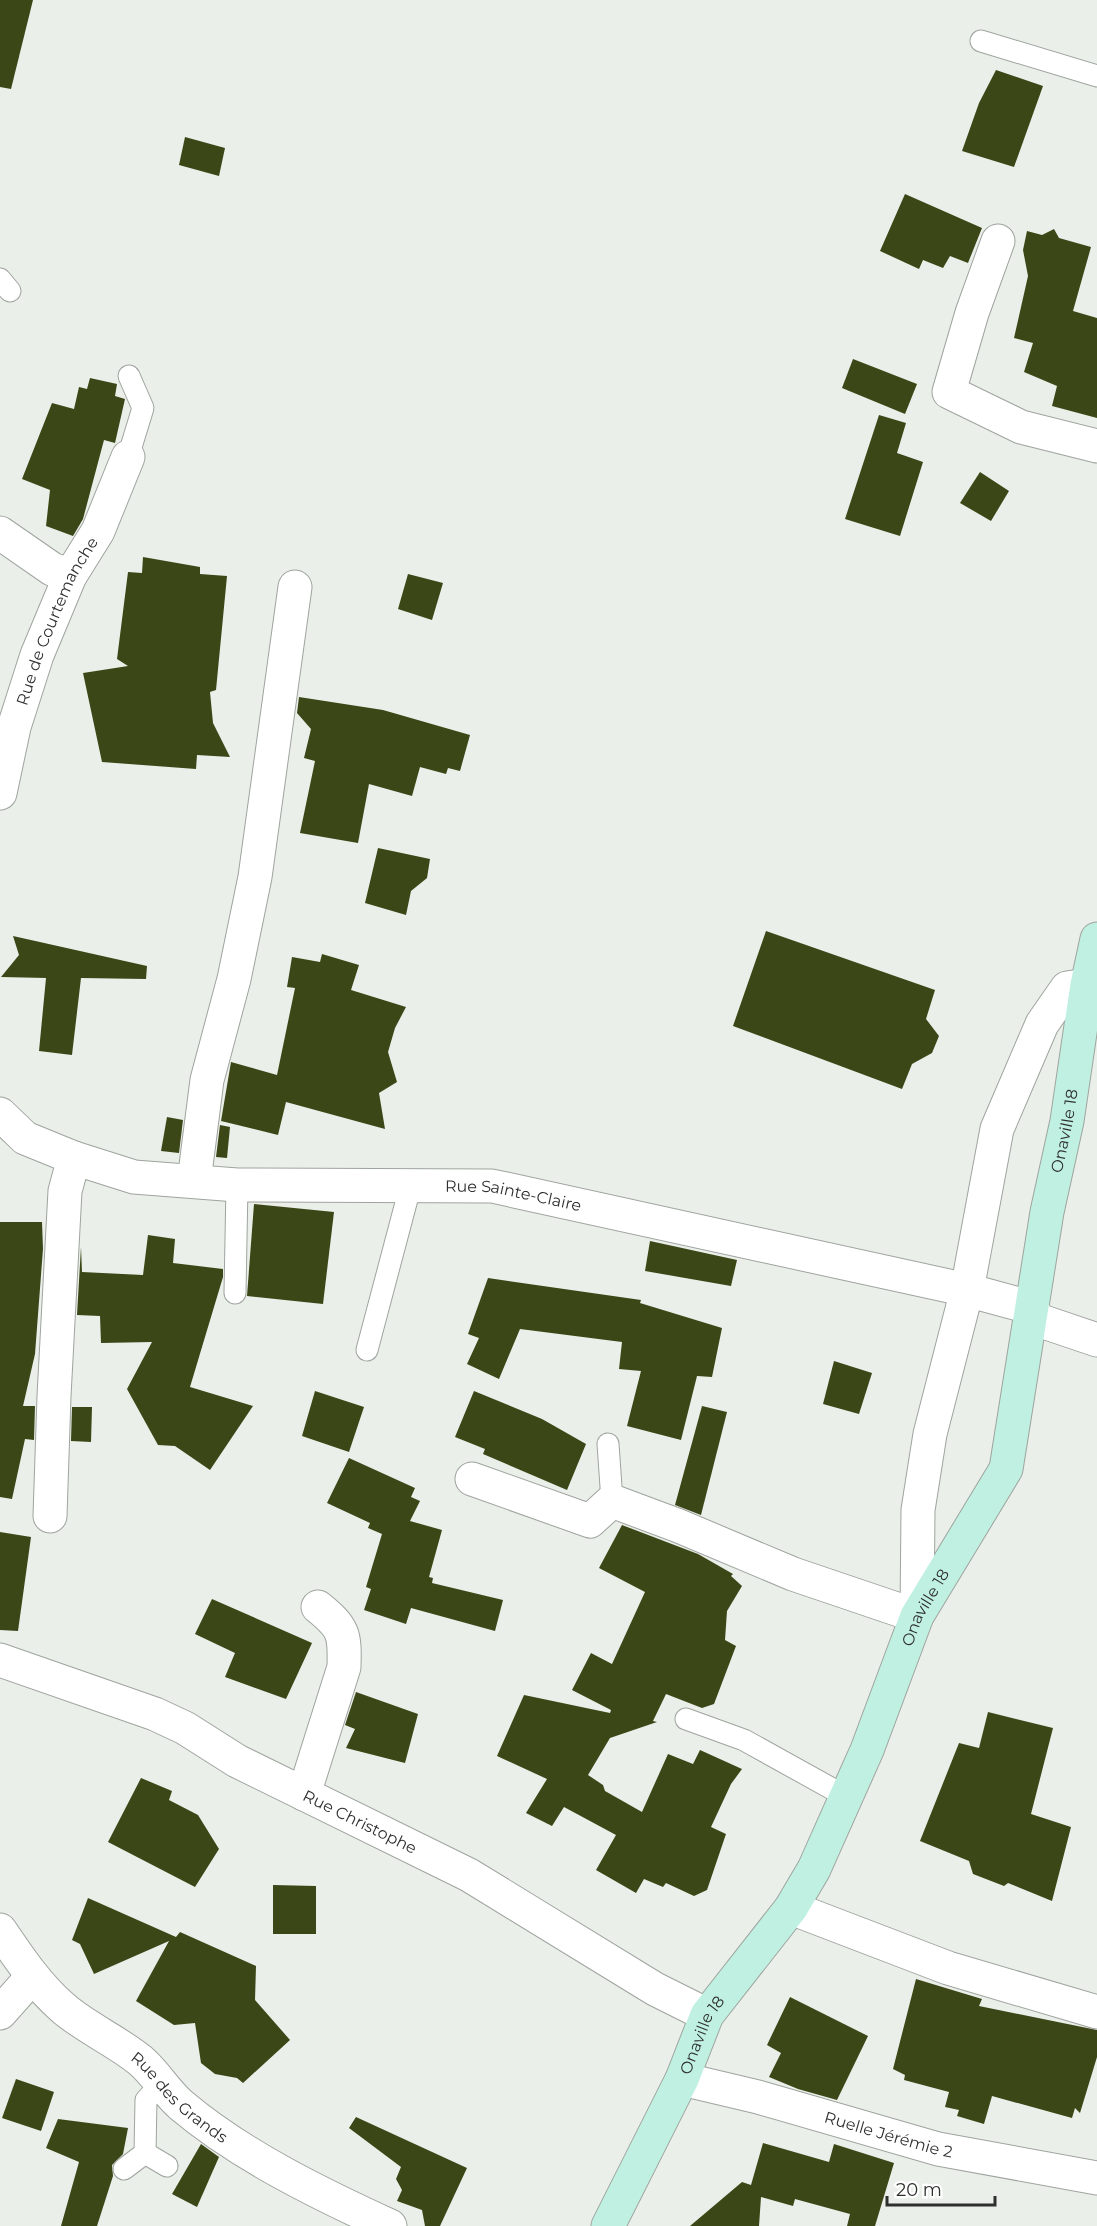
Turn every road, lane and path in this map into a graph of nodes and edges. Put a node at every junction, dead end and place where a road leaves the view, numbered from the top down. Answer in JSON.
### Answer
{"nodes":[{"id":1,"x":981,"y":41,"type":"dead end"},
{"id":2,"x":1097,"y":76,"type":"edge"},
{"id":3,"x":998,"y":241,"type":"dead end"},
{"id":4,"x":129,"y":376,"type":"dead end"},
{"id":5,"x":1097,"y":446,"type":"edge"},
{"id":6,"x":128,"y":457,"type":"joint"},
{"id":7,"x":0,"y":533,"type":"edge"},
{"id":8,"x":70,"y":576,"type":"junction"},
{"id":9,"x":295,"y":587,"type":"dead end"},
{"id":10,"x":0,"y":793,"type":"edge"},
{"id":11,"x":1097,"y":939,"type":"edge"},
{"id":12,"x":1087,"y":985,"type":"junction"},
{"id":13,"x":0,"y":1114,"type":"edge"},
{"id":14,"x":74,"y":1158,"type":"junction"},
{"id":15,"x":194,"y":1181,"type":"junction"},
{"id":16,"x":411,"y":1184,"type":"junction"},
{"id":17,"x":237,"y":1185,"type":"junction"},
{"id":18,"x":967,"y":1290,"type":"junction"},
{"id":19,"x":236,"y":1293,"type":"dead end"},
{"id":20,"x":1032,"y":1313,"type":"junction"},
{"id":21,"x":1097,"y":1340,"type":"edge"},
{"id":22,"x":367,"y":1350,"type":"dead end"},
{"id":23,"x":608,"y":1444,"type":"dead end"},
{"id":24,"x":472,"y":1479,"type":"dead end"},
{"id":25,"x":612,"y":1501,"type":"junction"},
{"id":26,"x":50,"y":1516,"type":"dead end"},
{"id":27,"x":318,"y":1607,"type":"dead end"},
{"id":28,"x":917,"y":1616,"type":"junction"},
{"id":29,"x":0,"y":1660,"type":"edge"},
{"id":30,"x":686,"y":1719,"type":"dead end"},
{"id":31,"x":304,"y":1794,"type":"junction"},
{"id":32,"x":845,"y":1796,"type":"junction"},
{"id":33,"x":791,"y":1908,"type":"junction"},
{"id":34,"x":0,"y":1930,"type":"edge"},
{"id":35,"x":32,"y":1977,"type":"junction"},
{"id":36,"x":1097,"y":2012,"type":"edge"},
{"id":37,"x":0,"y":2013,"type":"edge"},
{"id":38,"x":707,"y":2015,"type":"junction"},
{"id":39,"x":682,"y":2079,"type":"junction"},
{"id":40,"x":161,"y":2084,"type":"junction"},
{"id":41,"x":145,"y":2153,"type":"junction"},
{"id":42,"x":167,"y":2166,"type":"dead end"},
{"id":43,"x":124,"y":2169,"type":"dead end"},
{"id":44,"x":1097,"y":2178,"type":"edge"},
{"id":45,"x":390,"y":2226,"type":"edge"},
{"id":46,"x":608,"y":2226,"type":"edge"}],
"edges":[{"from":1,"to":2,"type":"lane"},
{"from":3,"to":5,"type":"street"},
{"from":4,"to":6,"type":"lane"},
{"from":6,"to":8,"type":"street","name":"Rue de Courtemanche"},
{"from":7,"to":8,"type":"street"},
{"from":8,"to":10,"type":"street","name":"Rue de Courtemanche"},
{"from":9,"to":15,"type":"street"},
{"from":11,"to":12,"type":"street","name":"Onaville 18"},
{"from":12,"to":18,"type":"street"},
{"from":12,"to":20,"type":"street","name":"Onaville 18"},
{"from":13,"to":14,"type":"street","name":"Rue Sainte-Claire"},
{"from":14,"to":15,"type":"street","name":"Rue Sainte-Claire"},
{"from":14,"to":26,"type":"street"},
{"from":15,"to":17,"type":"street","name":"Rue Sainte-Claire"},
{"from":16,"to":17,"type":"street","name":"Rue Sainte-Claire"},
{"from":16,"to":18,"type":"street","name":"Rue Sainte-Claire"},
{"from":16,"to":22,"type":"lane"},
{"from":17,"to":19,"type":"lane"},
{"from":18,"to":20,"type":"street","name":"Rue Sainte-Claire"},
{"from":18,"to":28,"type":"street"},
{"from":20,"to":21,"type":"street","name":"Rue Sainte-Claire"},
{"from":20,"to":28,"type":"street","name":"Onaville 18"},
{"from":23,"to":25,"type":"lane"},
{"from":24,"to":25,"type":"street"},
{"from":25,"to":28,"type":"street"},
{"from":27,"to":31,"type":"street"},
{"from":28,"to":32,"type":"street","name":"Onaville 18"},
{"from":29,"to":31,"type":"street","name":"Rue Christophe"},
{"from":30,"to":32,"type":"lane"},
{"from":31,"to":38,"type":"street","name":"Rue Christophe"},
{"from":32,"to":33,"type":"street","name":"Onaville 18"},
{"from":33,"to":36,"type":"street"},
{"from":33,"to":38,"type":"street","name":"Onaville 18"},
{"from":34,"to":35,"type":"street","name":"Rue des Grands"},
{"from":35,"to":37,"type":"street"},
{"from":35,"to":40,"type":"street","name":"Rue des Grands"},
{"from":38,"to":39,"type":"street","name":"Onaville 18"},
{"from":39,"to":44,"type":"street","name":"Ruelle Jérémie 2"},
{"from":39,"to":46,"type":"street","name":"Onaville 18"},
{"from":40,"to":41,"type":"lane"},
{"from":40,"to":45,"type":"street","name":"Rue des Grands"},
{"from":41,"to":42,"type":"lane"},
{"from":41,"to":43,"type":"lane"}]}
